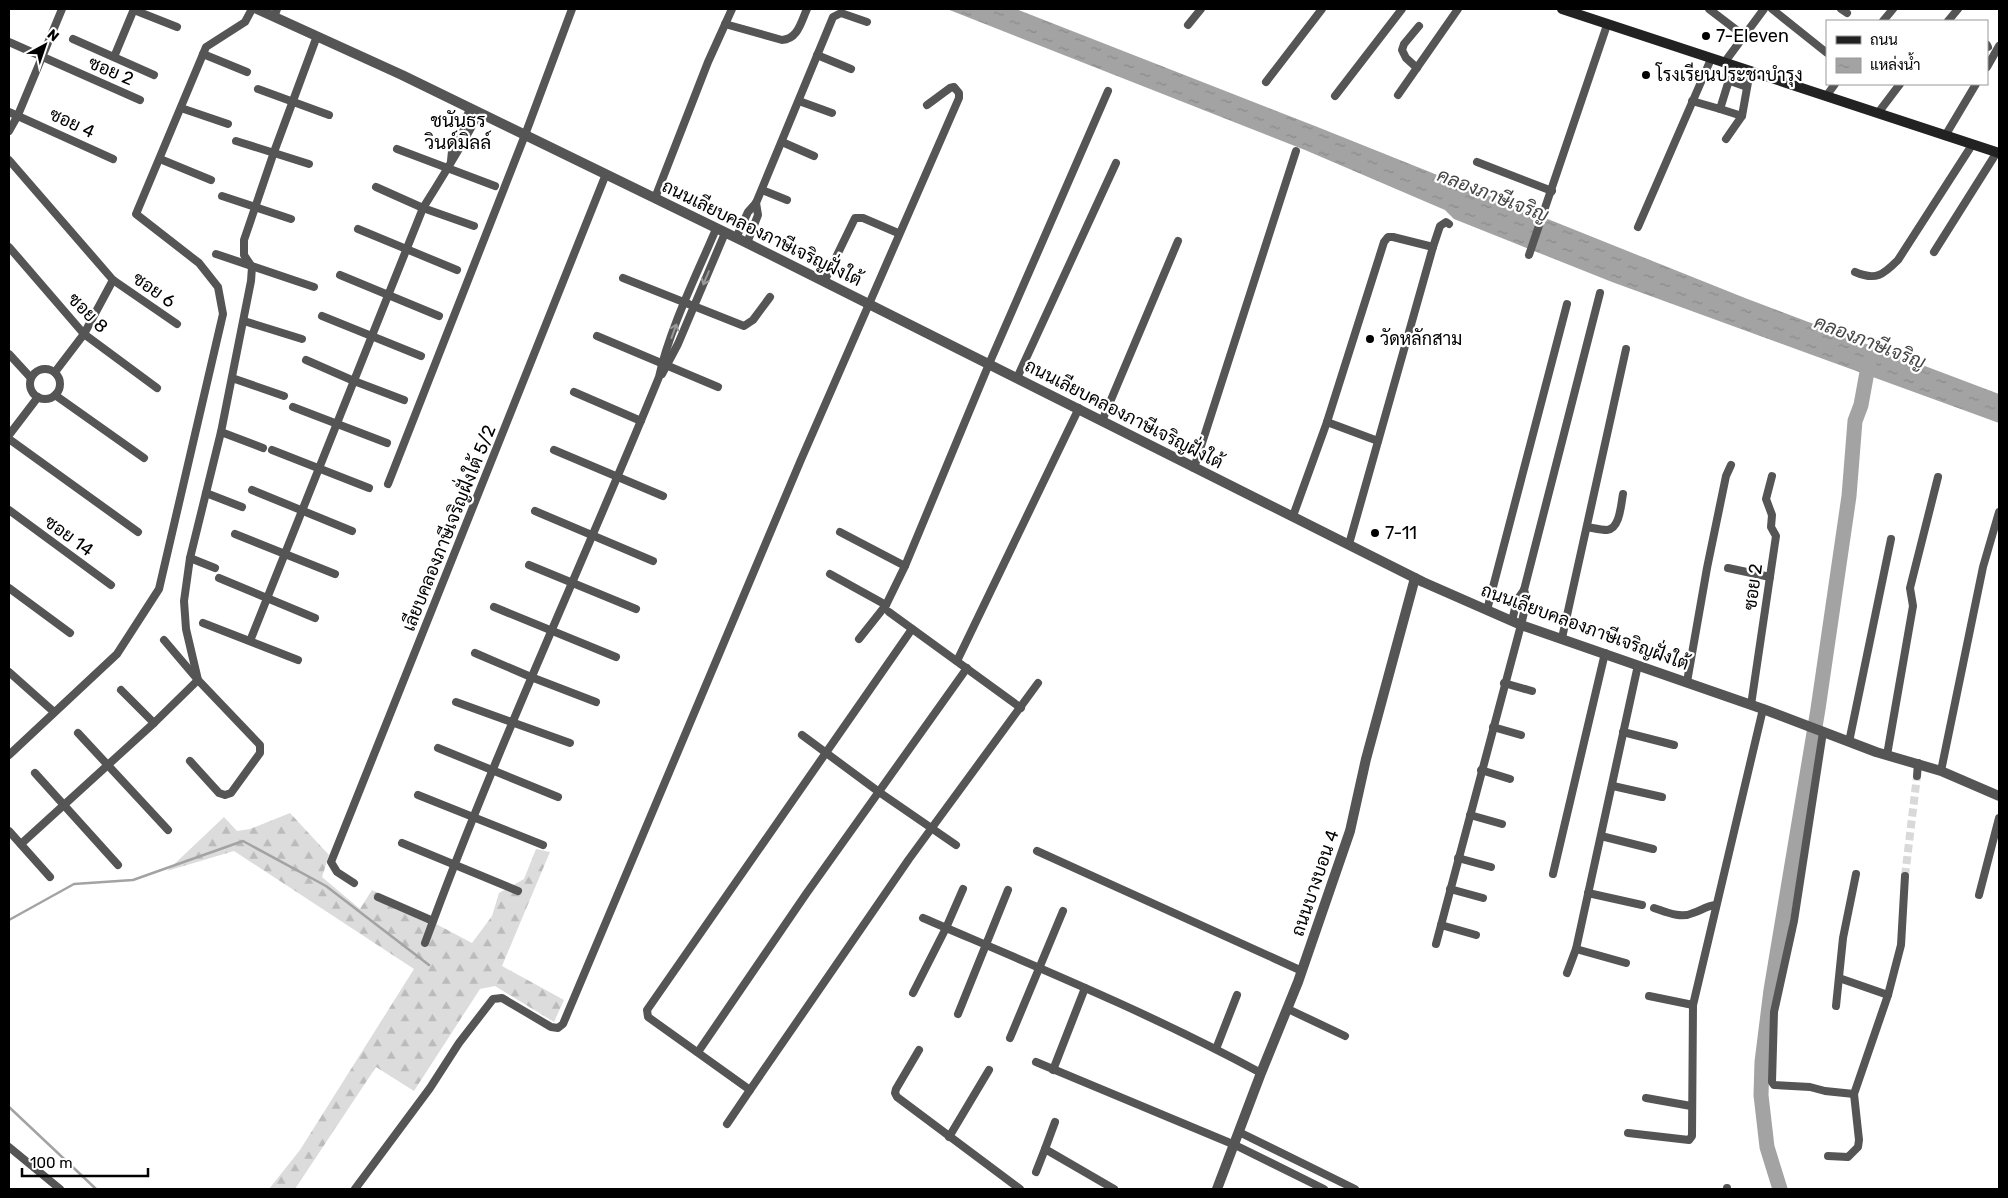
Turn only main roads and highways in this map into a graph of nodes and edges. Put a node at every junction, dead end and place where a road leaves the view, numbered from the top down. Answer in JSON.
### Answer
{"nodes":[{"id":1,"x":1562,"y":9,"type":"edge"},
{"id":2,"x":1998,"y":152,"type":"edge"}],
"edges":[{"from":1,"to":2,"type":"main road"}]}
